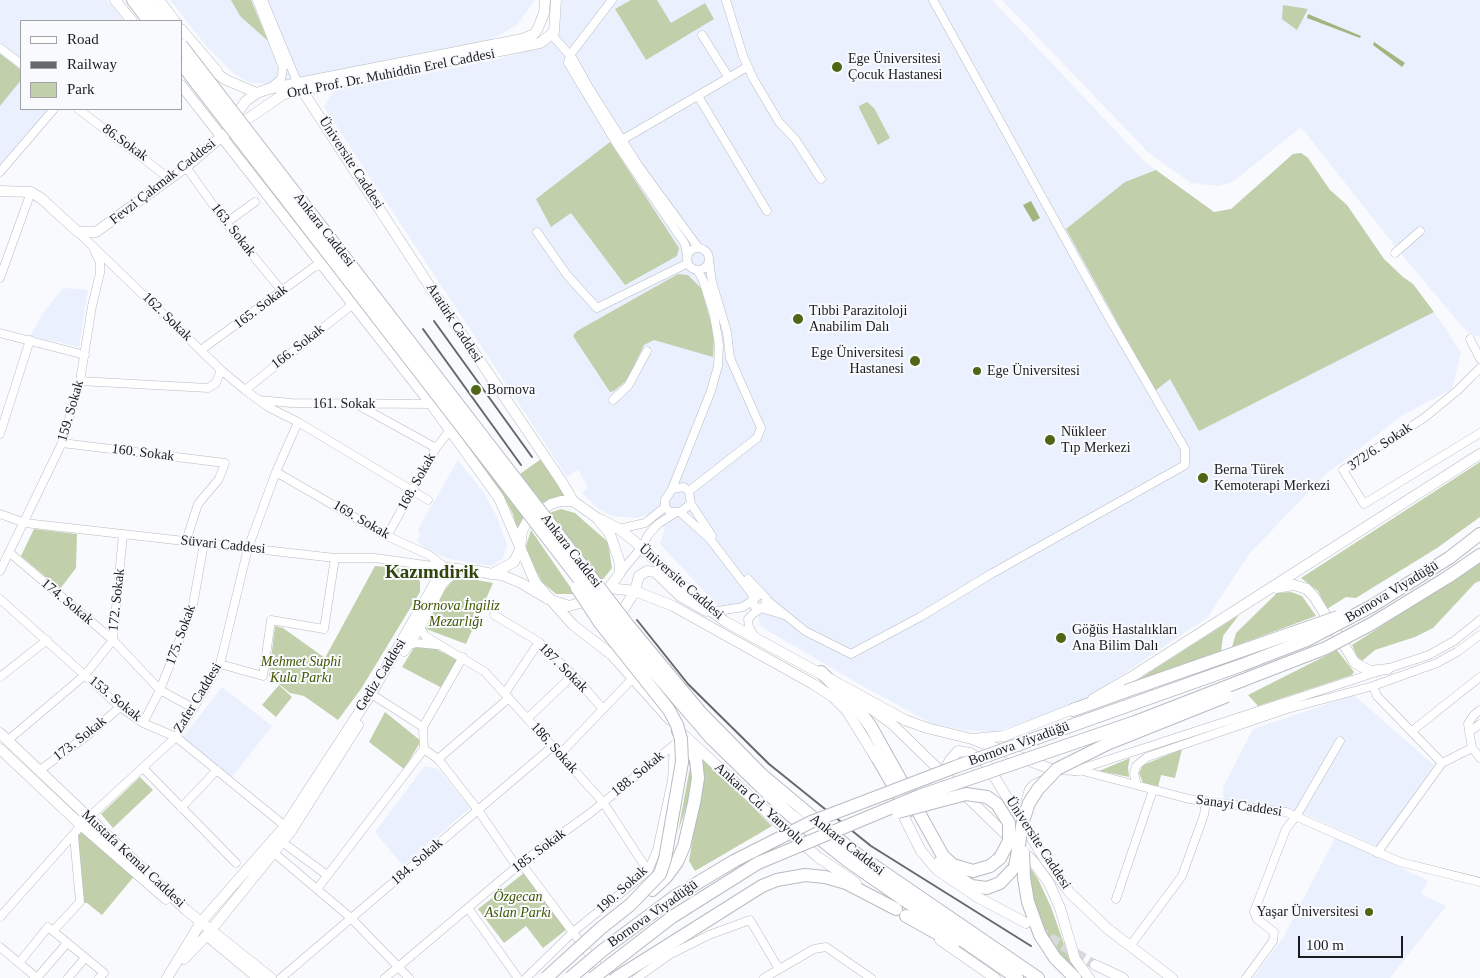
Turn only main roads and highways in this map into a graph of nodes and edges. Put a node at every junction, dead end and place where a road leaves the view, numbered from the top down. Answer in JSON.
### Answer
{"nodes":[{"id":1,"x":115,"y":0,"type":"edge"},
{"id":2,"x":133,"y":0,"type":"edge"},
{"id":3,"x":146,"y":0,"type":"edge"},
{"id":4,"x":159,"y":0,"type":"edge"},
{"id":5,"x":545,"y":0,"type":"edge"},
{"id":6,"x":556,"y":0,"type":"edge"},
{"id":7,"x":131,"y":20,"type":"edge"},
{"id":8,"x":148,"y":20,"type":"edge"},
{"id":9,"x":162,"y":20,"type":"edge"},
{"id":10,"x":174,"y":20,"type":"edge"},
{"id":11,"x":540,"y":24,"type":"junction"},
{"id":12,"x":551,"y":34,"type":"junction"},
{"id":13,"x":183,"y":37,"type":"edge"},
{"id":14,"x":182,"y":65,"type":"edge"},
{"id":15,"x":182,"y":66,"type":"edge"},
{"id":16,"x":220,"y":74,"type":"junction"},
{"id":17,"x":332,"y":85,"type":"junction"},
{"id":18,"x":182,"y":86,"type":"edge"},
{"id":19,"x":300,"y":87,"type":"junction"},
{"id":20,"x":257,"y":92,"type":"junction"},
{"id":21,"x":198,"y":106,"type":"junction"},
{"id":22,"x":315,"y":108,"type":"junction"},
{"id":23,"x":221,"y":137,"type":"junction"},
{"id":24,"x":0,"y":191,"type":"edge"},
{"id":25,"x":387,"y":219,"type":"joint"},
{"id":26,"x":1480,"y":454,"type":"edge"},
{"id":27,"x":572,"y":501,"type":"junction"},
{"id":28,"x":597,"y":518,"type":"junction"},
{"id":29,"x":544,"y":532,"type":"junction"},
{"id":30,"x":1480,"y":534,"type":"edge"},
{"id":31,"x":520,"y":549,"type":"junction"},
{"id":32,"x":1480,"y":554,"type":"edge"},
{"id":33,"x":458,"y":570,"type":"junction"},
{"id":34,"x":492,"y":574,"type":"junction"},
{"id":35,"x":609,"y":588,"type":"junction"},
{"id":36,"x":638,"y":592,"type":"junction"},
{"id":37,"x":1258,"y":595,"type":"junction"},
{"id":38,"x":548,"y":599,"type":"junction"},
{"id":39,"x":1372,"y":606,"type":"junction"},
{"id":40,"x":712,"y":612,"type":"junction"},
{"id":41,"x":1326,"y":648,"type":"junction"},
{"id":42,"x":612,"y":655,"type":"junction"},
{"id":43,"x":1388,"y":669,"type":"road end"},
{"id":44,"x":821,"y":672,"type":"junction"},
{"id":45,"x":1073,"y":710,"type":"junction"},
{"id":46,"x":672,"y":723,"type":"junction"},
{"id":47,"x":4,"y":737,"type":"edge"},
{"id":48,"x":972,"y":739,"type":"junction"},
{"id":49,"x":0,"y":749,"type":"edge"},
{"id":50,"x":874,"y":752,"type":"junction"},
{"id":51,"x":1079,"y":770,"type":"road end"},
{"id":52,"x":758,"y":778,"type":"junction"},
{"id":53,"x":951,"y":781,"type":"junction"},
{"id":54,"x":85,"y":822,"type":"junction"},
{"id":55,"x":840,"y":827,"type":"junction"},
{"id":56,"x":1026,"y":834,"type":"junction"},
{"id":57,"x":630,"y":905,"type":"junction"},
{"id":58,"x":901,"y":913,"type":"junction"},
{"id":59,"x":1026,"y":923,"type":"tunnel mouth"},
{"id":60,"x":200,"y":924,"type":"junction"},
{"id":61,"x":209,"y":933,"type":"junction"},
{"id":62,"x":1095,"y":965,"type":"tunnel mouth"},
{"id":63,"x":170,"y":975,"type":"edge"},
{"id":64,"x":258,"y":978,"type":"edge"},
{"id":65,"x":272,"y":978,"type":"edge"},
{"id":66,"x":546,"y":978,"type":"edge"},
{"id":67,"x":570,"y":978,"type":"edge"},
{"id":68,"x":593,"y":978,"type":"edge"},
{"id":69,"x":616,"y":978,"type":"edge"},
{"id":70,"x":995,"y":978,"type":"edge"},
{"id":71,"x":1016,"y":978,"type":"edge"},
{"id":72,"x":1038,"y":978,"type":"edge"},
{"id":73,"x":1075,"y":978,"type":"edge"},
{"id":74,"x":1089,"y":978,"type":"edge"},
{"id":75,"x":1123,"y":978,"type":"edge"},
{"id":76,"x":1172,"y":978,"type":"edge"}],
"edges":[{"from":1,"to":7,"type":"main road"},
{"from":2,"to":8,"type":"highway"},
{"from":3,"to":9,"type":"highway"},
{"from":4,"to":10,"type":"main road"},
{"from":5,"to":11,"type":"main road"},
{"from":6,"to":12,"type":"main road"},
{"from":11,"to":12,"type":"main road"},
{"from":11,"to":19,"type":"main road","name":"Ord. Prof. Dr. Muhiddin Erel Caddesi"},
{"from":12,"to":17,"type":"main road","name":"Ord. Prof. Dr. Muhiddin Erel Caddesi"},
{"from":13,"to":14,"type":"main road"},
{"from":13,"to":16,"type":"main road"},
{"from":13,"to":52,"type":"highway","name":"Ankara Caddesi","bridge":true},
{"from":15,"to":29,"type":"highway","name":"Ankara Caddesi","bridge":true},
{"from":16,"to":20,"type":"main road"},
{"from":16,"to":21,"type":"main road"},
{"from":17,"to":19,"type":"main road","name":"Ord. Prof. Dr. Muhiddin Erel Caddesi"},
{"from":17,"to":22,"type":"main road"},
{"from":18,"to":21,"type":"main road","name":"Ankara Caddesi"},
{"from":19,"to":20,"type":"main road","name":"Ord. Prof. Dr. Muhiddin Erel Caddesi"},
{"from":19,"to":22,"type":"main road","name":"Üniversite Caddesi"},
{"from":19,"to":23,"type":"main road","name":"Ord. Prof. Dr. Muhiddin Erel Caddesi"},
{"from":20,"to":23,"type":"main road","name":"Ord. Prof. Dr. Muhiddin Erel Caddesi"},
{"from":21,"to":23,"type":"main road","name":"Ankara Caddesi"},
{"from":22,"to":25,"type":"main road","name":"Üniversite Caddesi"},
{"from":23,"to":24,"type":"main road","name":"Fevzi Çakmak Caddesi"},
{"from":23,"to":31,"type":"main road","name":"Ankara Caddesi"},
{"from":25,"to":27,"type":"main road","name":"Atatürk Caddesi"},
{"from":26,"to":37,"type":"main road"},
{"from":27,"to":28,"type":"main road"},
{"from":27,"to":31,"type":"main road"},
{"from":28,"to":35,"type":"main road"},
{"from":28,"to":40,"type":"main road","name":"Üniversite Caddesi"},
{"from":29,"to":52,"type":"highway","name":"Ankara Caddesi","bridge":true},
{"from":29,"to":57,"type":"highway","bridge":true},
{"from":30,"to":39,"type":"highway","name":"Bornova Viyadüğü"},
{"from":31,"to":34,"type":"main road"},
{"from":31,"to":38,"type":"main road"},
{"from":32,"to":41,"type":"highway","name":"Bornova Viyadüğü","bridge":true},
{"from":33,"to":34,"type":"main road"},
{"from":33,"to":60,"type":"main road","name":"Gediz Caddesi"},
{"from":33,"to":61,"type":"main road","name":"Gediz Caddesi"},
{"from":34,"to":38,"type":"main road"},
{"from":35,"to":36,"type":"main road"},
{"from":35,"to":38,"type":"main road"},
{"from":36,"to":40,"type":"main road"},
{"from":36,"to":42,"type":"main road"},
{"from":36,"to":50,"type":"main road"},
{"from":37,"to":43,"type":"main road"},
{"from":37,"to":45,"type":"main road"},
{"from":38,"to":42,"type":"main road","name":"Ankara Cd. Yanyolu"},
{"from":39,"to":45,"type":"highway","bridge":true},
{"from":39,"to":67,"type":"highway","name":"Bornova Viyadüğü","bridge":true},
{"from":40,"to":44,"type":"main road","name":"Üniversite Caddesi"},
{"from":41,"to":55,"type":"highway","name":"Bornova Viyadüğü","bridge":true},
{"from":41,"to":56,"type":"highway","bridge":true},
{"from":42,"to":46,"type":"main road","name":"Ankara Cd. Yanyolu"},
{"from":44,"to":48,"type":"main road"},
{"from":44,"to":53,"type":"main road"},
{"from":44,"to":55,"type":"highway","bridge":true},
{"from":45,"to":48,"type":"main road"},
{"from":46,"to":57,"type":"highway","bridge":true},
{"from":46,"to":58,"type":"main road","name":"Ankara Cd. Yanyolu"},
{"from":47,"to":54,"type":"main road","name":"Mustafa Kemal Caddesi"},
{"from":48,"to":51,"type":"main road"},
{"from":49,"to":54,"type":"main road","name":"Mustafa Kemal Caddesi"},
{"from":50,"to":56,"type":"highway","bridge":true},
{"from":50,"to":59,"type":"main road"},
{"from":52,"to":71,"type":"highway","name":"Ankara Caddesi"},
{"from":52,"to":72,"type":"highway","name":"Ankara Caddesi"},
{"from":53,"to":56,"type":"main road","name":"Üniversite Caddesi"},
{"from":53,"to":74,"type":"main road"},
{"from":54,"to":60,"type":"main road","name":"Mustafa Kemal Caddesi"},
{"from":55,"to":68,"type":"highway","name":"Bornova Viyadüğü","bridge":true},
{"from":56,"to":73,"type":"highway","bridge":true},
{"from":56,"to":76,"type":"main road","name":"Üniversite Caddesi"},
{"from":57,"to":66,"type":"highway","bridge":true},
{"from":58,"to":69,"type":"highway"},
{"from":58,"to":70,"type":"main road","name":"Ankara Cd. Yanyolu"},
{"from":58,"to":71,"type":"highway"},
{"from":60,"to":61,"type":"main road","name":"Mustafa Kemal Caddesi"},
{"from":60,"to":63,"type":"main road","name":"Gediz Caddesi"},
{"from":61,"to":63,"type":"main road","name":"Gediz Caddesi"},
{"from":61,"to":64,"type":"main road","name":"Mustafa Kemal Caddesi"},
{"from":61,"to":65,"type":"main road","name":"Mustafa Kemal Caddesi"},
{"from":62,"to":75,"type":"main road"}]}
